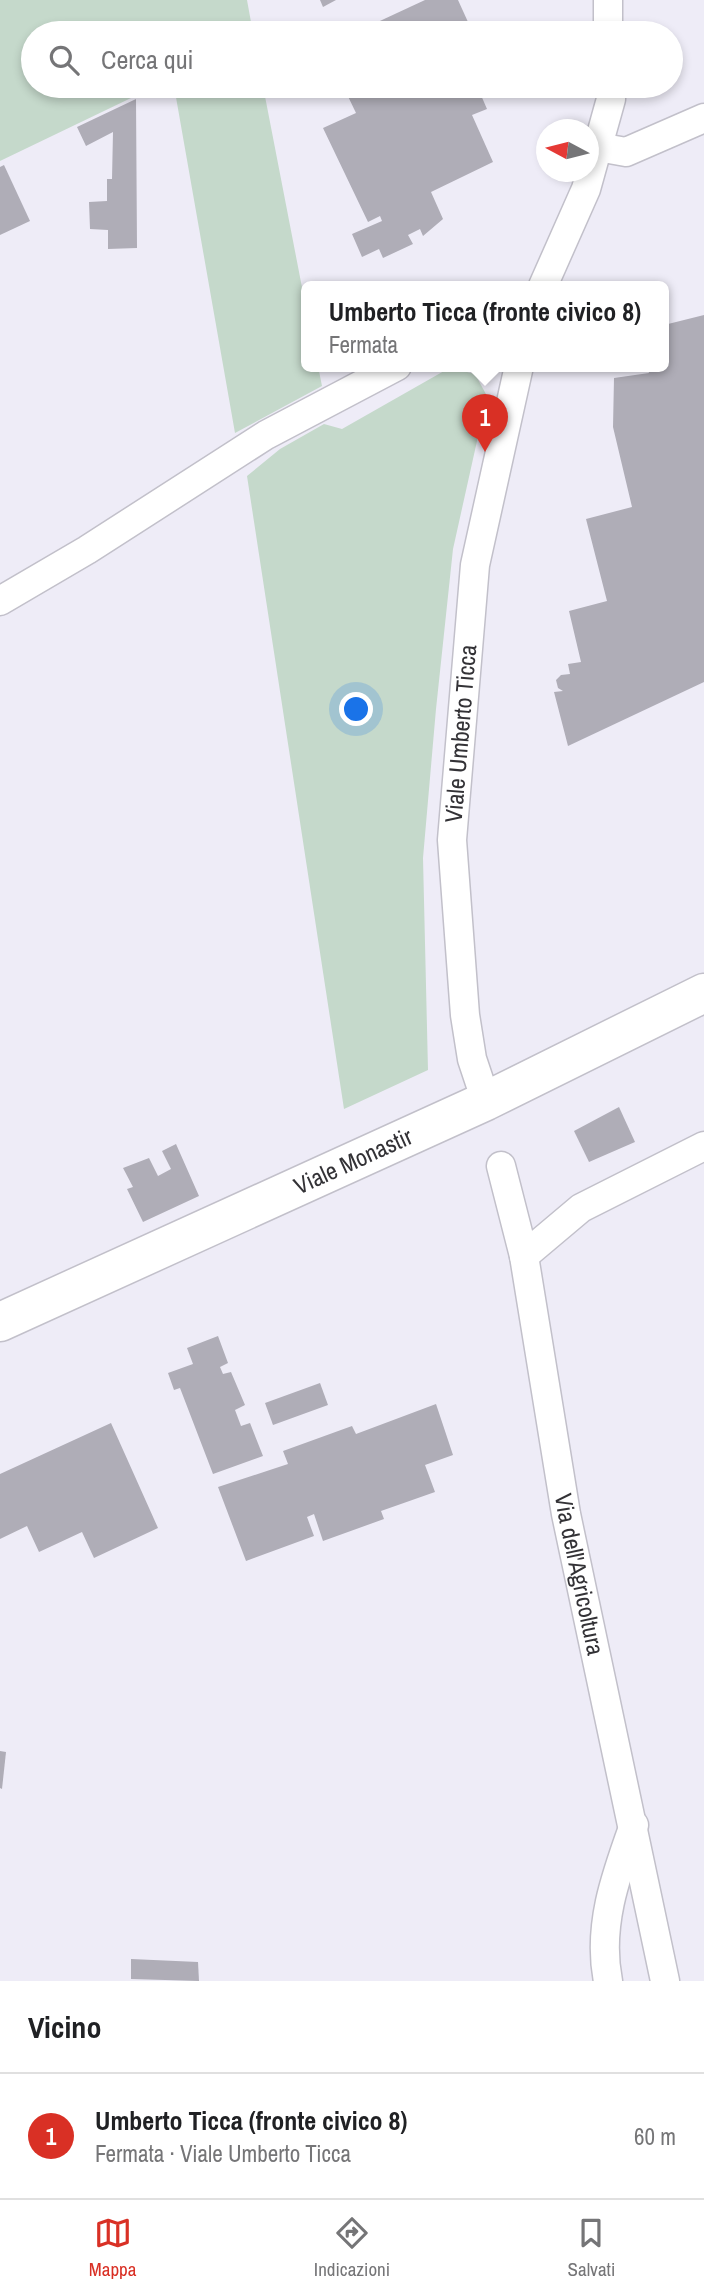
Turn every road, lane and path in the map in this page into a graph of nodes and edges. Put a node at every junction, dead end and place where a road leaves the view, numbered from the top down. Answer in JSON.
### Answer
{"nodes":[{"id":1,"x":607,"y":0,"type":"edge"},
{"id":2,"x":608,"y":21,"type":"edge"},
{"id":3,"x":611,"y":98,"type":"edge"},
{"id":4,"x":704,"y":118,"type":"edge"},
{"id":5,"x":599,"y":143,"type":"edge"},
{"id":6,"x":599,"y":147,"type":"edge"},
{"id":7,"x":588,"y":182,"type":"edge"},
{"id":8,"x":545,"y":281,"type":"edge"},
{"id":9,"x":386,"y":372,"type":"edge"},
{"id":10,"x":518,"y":372,"type":"edge"},
{"id":11,"x":0,"y":601,"type":"edge"},
{"id":12,"x":704,"y":993,"type":"edge"},
{"id":13,"x":486,"y":1101,"type":"junction"},
{"id":14,"x":704,"y":1146,"type":"edge"},
{"id":15,"x":501,"y":1166,"type":"dead end"},
{"id":16,"x":524,"y":1256,"type":"junction"},
{"id":17,"x":0,"y":1322,"type":"edge"},
{"id":18,"x":634,"y":1825,"type":"junction"},
{"id":19,"x":608,"y":1981,"type":"edge"},
{"id":20,"x":665,"y":1981,"type":"edge"}],
"edges":[{"from":1,"to":2,"type":"street"},
{"from":3,"to":5,"type":"street"},
{"from":4,"to":6,"type":"street"},
{"from":7,"to":8,"type":"street"},
{"from":9,"to":11,"type":"street"},
{"from":10,"to":13,"type":"street","name":"Viale Umberto Ticca"},
{"from":12,"to":13,"type":"main road","name":"Viale Monastir"},
{"from":13,"to":17,"type":"main road","name":"Viale Monastir"},
{"from":14,"to":16,"type":"street"},
{"from":15,"to":16,"type":"street","name":"Via dell'Agricoltura"},
{"from":16,"to":18,"type":"street","name":"Via dell'Agricoltura"},
{"from":18,"to":19,"type":"street"},
{"from":18,"to":20,"type":"street","name":"Via dell'Agricoltura"}]}
